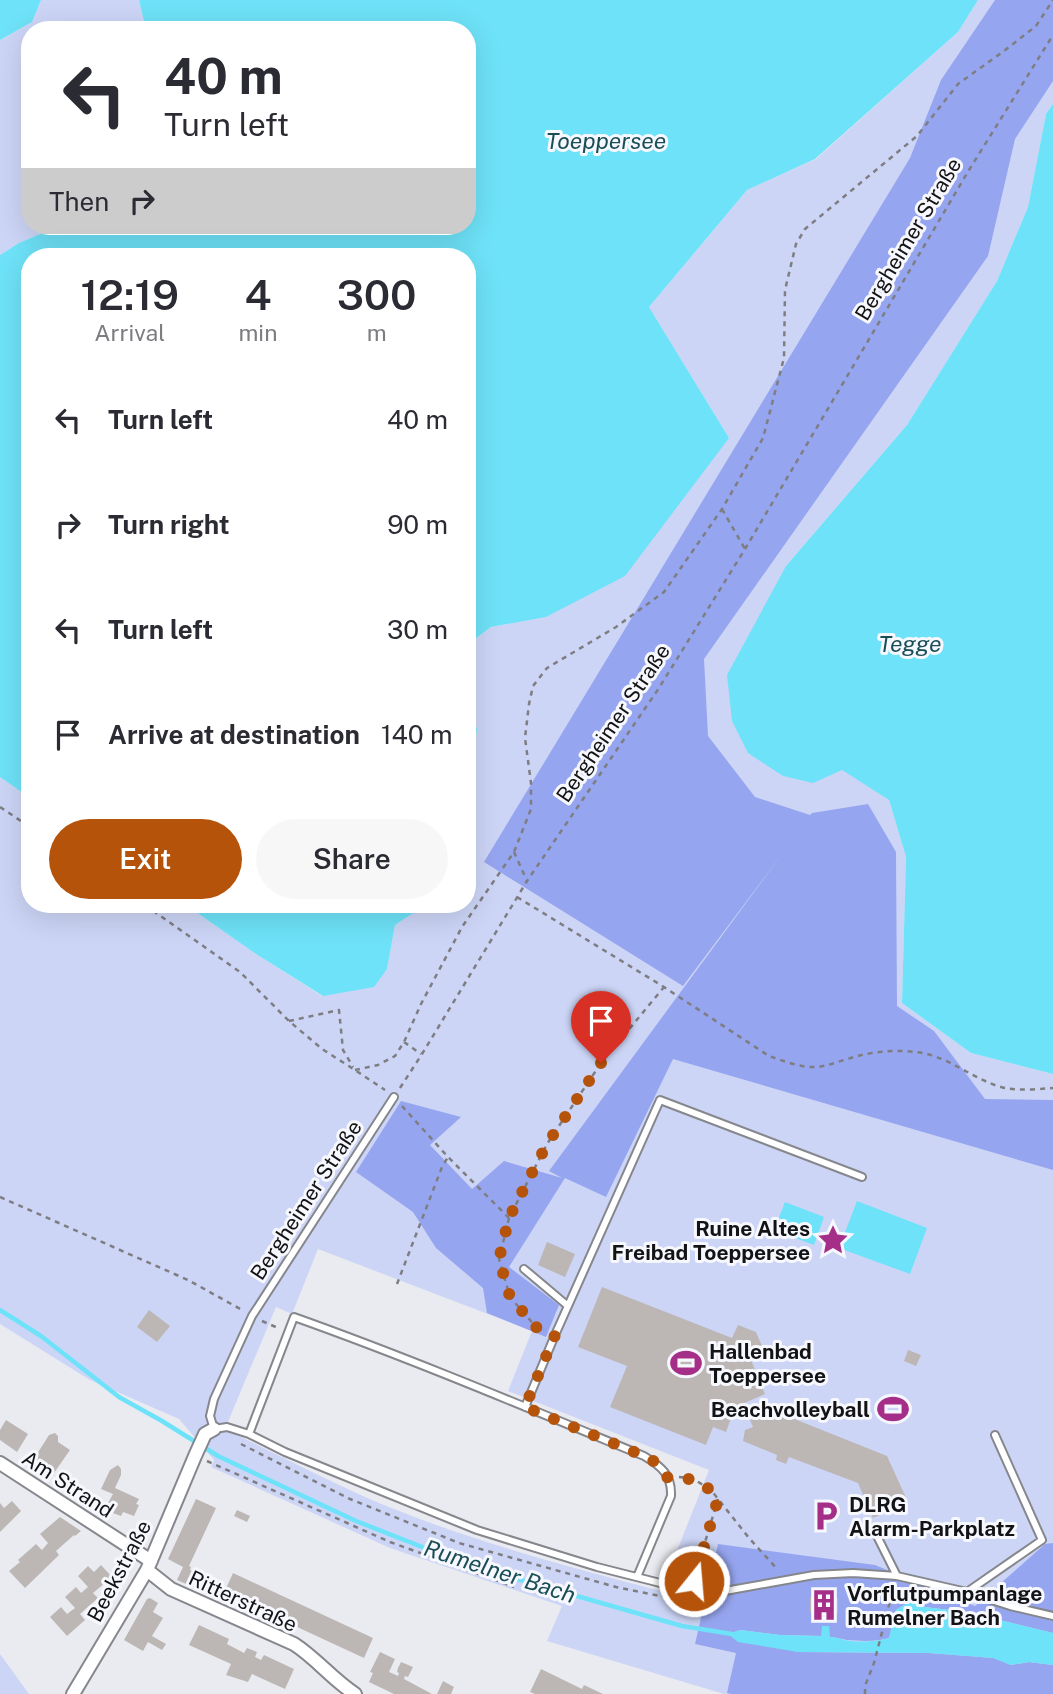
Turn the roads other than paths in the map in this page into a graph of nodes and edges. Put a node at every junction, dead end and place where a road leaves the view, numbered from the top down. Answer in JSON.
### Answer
{"nodes":[{"id":1,"x":394,"y":1097,"type":"road end"},
{"id":2,"x":862,"y":1177,"type":"dead end"},
{"id":3,"x":524,"y":1269,"type":"dead end"},
{"id":4,"x":568,"y":1306,"type":"junction"},
{"id":5,"x":525,"y":1407,"type":"junction"},
{"id":6,"x":210,"y":1432,"type":"junction"},
{"id":7,"x":249,"y":1434,"type":"junction"},
{"id":8,"x":995,"y":1435,"type":"dead end"},
{"id":9,"x":0,"y":1463,"type":"edge"},
{"id":10,"x":873,"y":1528,"type":"dead end"},
{"id":11,"x":149,"y":1565,"type":"junction"},
{"id":12,"x":897,"y":1576,"type":"junction"},
{"id":13,"x":637,"y":1577,"type":"junction"},
{"id":14,"x":967,"y":1592,"type":"junction"},
{"id":15,"x":1053,"y":1616,"type":"edge"},
{"id":16,"x":73,"y":1694,"type":"edge"},
{"id":17,"x":355,"y":1694,"type":"edge"}],
"edges":[{"from":1,"to":6,"type":"lane","name":"Bergheimer Straße"},
{"from":2,"to":4,"type":"lane"},
{"from":3,"to":4,"type":"lane"},
{"from":4,"to":5,"type":"lane"},
{"from":5,"to":7,"type":"lane"},
{"from":5,"to":13,"type":"lane"},
{"from":6,"to":7,"type":"lane"},
{"from":6,"to":11,"type":"street","name":"Beekstraße"},
{"from":7,"to":13,"type":"lane"},
{"from":8,"to":14,"type":"lane"},
{"from":9,"to":11,"type":"street","name":"Am Strand"},
{"from":10,"to":12,"type":"lane"},
{"from":11,"to":16,"type":"street","name":"Beekstraße"},
{"from":11,"to":17,"type":"street","name":"Ritterstraße"},
{"from":12,"to":13,"type":"lane"},
{"from":12,"to":14,"type":"lane"},
{"from":14,"to":15,"type":"lane"}]}
